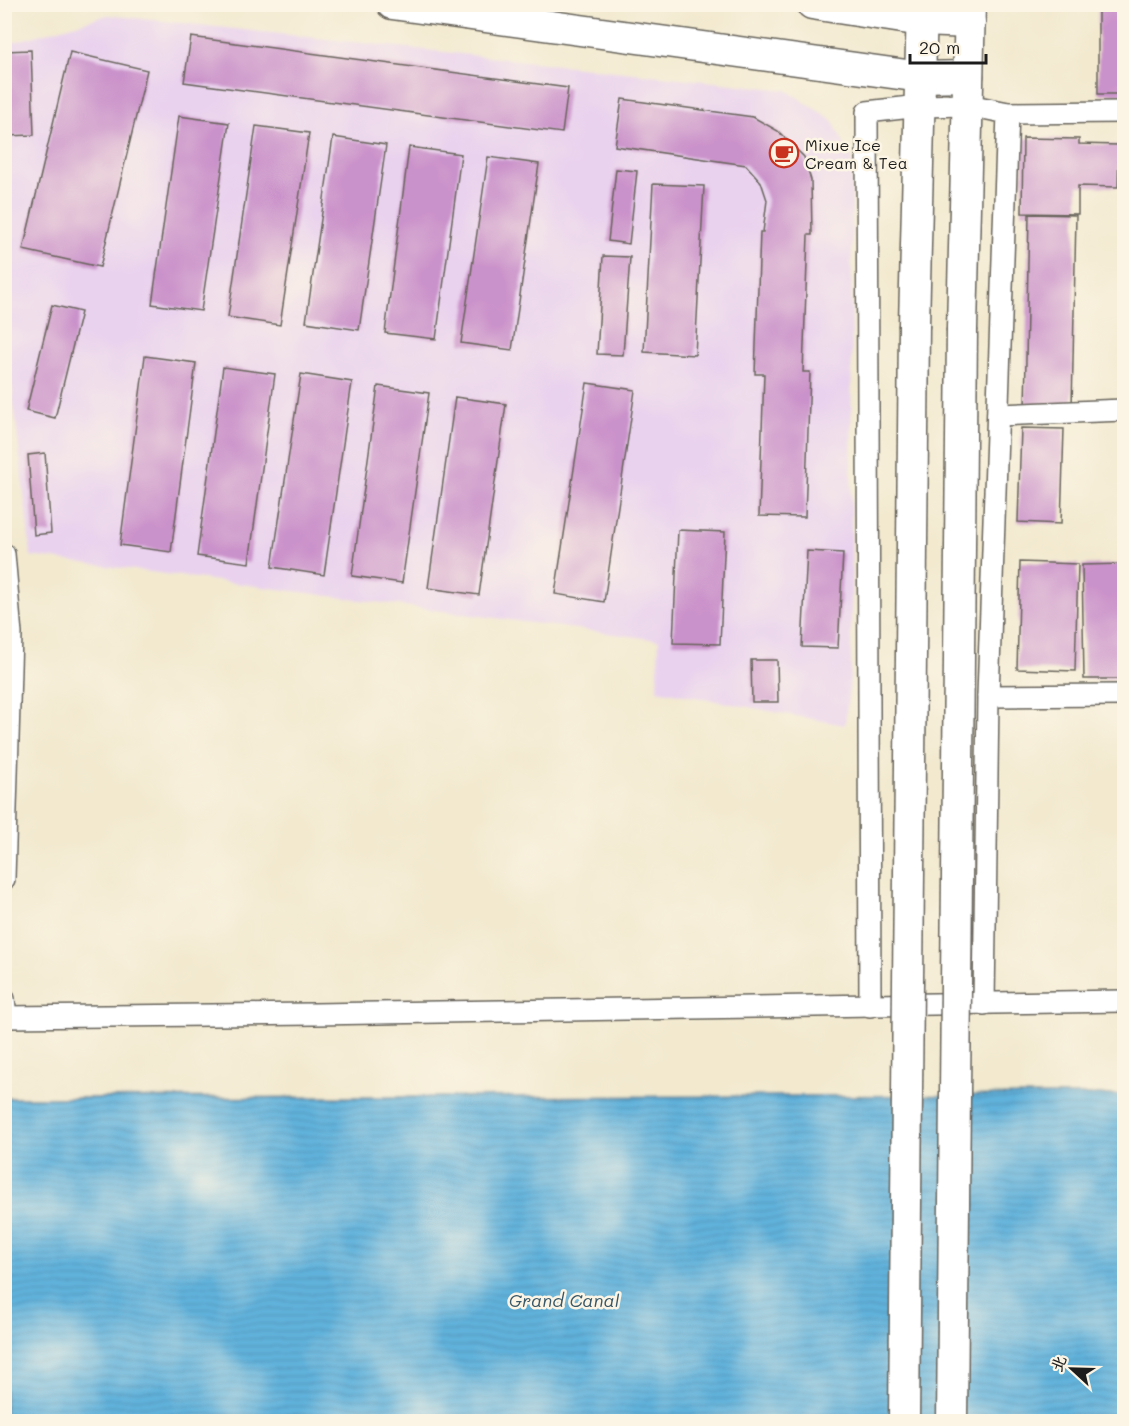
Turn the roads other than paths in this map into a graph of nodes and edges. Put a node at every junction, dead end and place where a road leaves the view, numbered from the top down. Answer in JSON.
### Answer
{"nodes":[{"id":1,"x":392,"y":4,"type":"edge"},
{"id":2,"x":812,"y":4,"type":"edge"},
{"id":3,"x":922,"y":13,"type":"edge"},
{"id":4,"x":970,"y":14,"type":"edge"},
{"id":5,"x":968,"y":76,"type":"junction"},
{"id":6,"x":920,"y":92,"type":"junction"},
{"id":7,"x":968,"y":105,"type":"junction"},
{"id":8,"x":1125,"y":112,"type":"edge"},
{"id":9,"x":1008,"y":113,"type":"junction"},
{"id":10,"x":1125,"y":410,"type":"edge"},
{"id":11,"x":998,"y":416,"type":"junction"},
{"id":12,"x":4,"y":554,"type":"edge"},
{"id":13,"x":1125,"y":695,"type":"edge"},
{"id":14,"x":988,"y":696,"type":"junction"},
{"id":15,"x":4,"y":879,"type":"edge"},
{"id":16,"x":1125,"y":1001,"type":"edge"},
{"id":17,"x":984,"y":1004,"type":"junction"},
{"id":18,"x":870,"y":1006,"type":"junction"},
{"id":19,"x":5,"y":1011,"type":"edge"},
{"id":20,"x":904,"y":1422,"type":"edge"},
{"id":21,"x":952,"y":1422,"type":"edge"}],
"edges":[{"from":1,"to":6,"type":"street"},
{"from":2,"to":3,"type":"street"},
{"from":3,"to":4,"type":"street"},
{"from":3,"to":6,"type":"street"},
{"from":4,"to":5,"type":"street"},
{"from":5,"to":6,"type":"street"},
{"from":5,"to":7,"type":"street"},
{"from":6,"to":7,"type":"street"},
{"from":6,"to":18,"type":"street"},
{"from":6,"to":20,"type":"street","bridge":true},
{"from":7,"to":9,"type":"street"},
{"from":7,"to":21,"type":"street","bridge":true},
{"from":8,"to":9,"type":"street"},
{"from":9,"to":11,"type":"street"},
{"from":10,"to":11,"type":"street"},
{"from":11,"to":14,"type":"street"},
{"from":12,"to":15,"type":"street"},
{"from":13,"to":14,"type":"street"},
{"from":14,"to":17,"type":"street"},
{"from":16,"to":17,"type":"street"},
{"from":17,"to":18,"type":"street"},
{"from":18,"to":19,"type":"street"}]}
